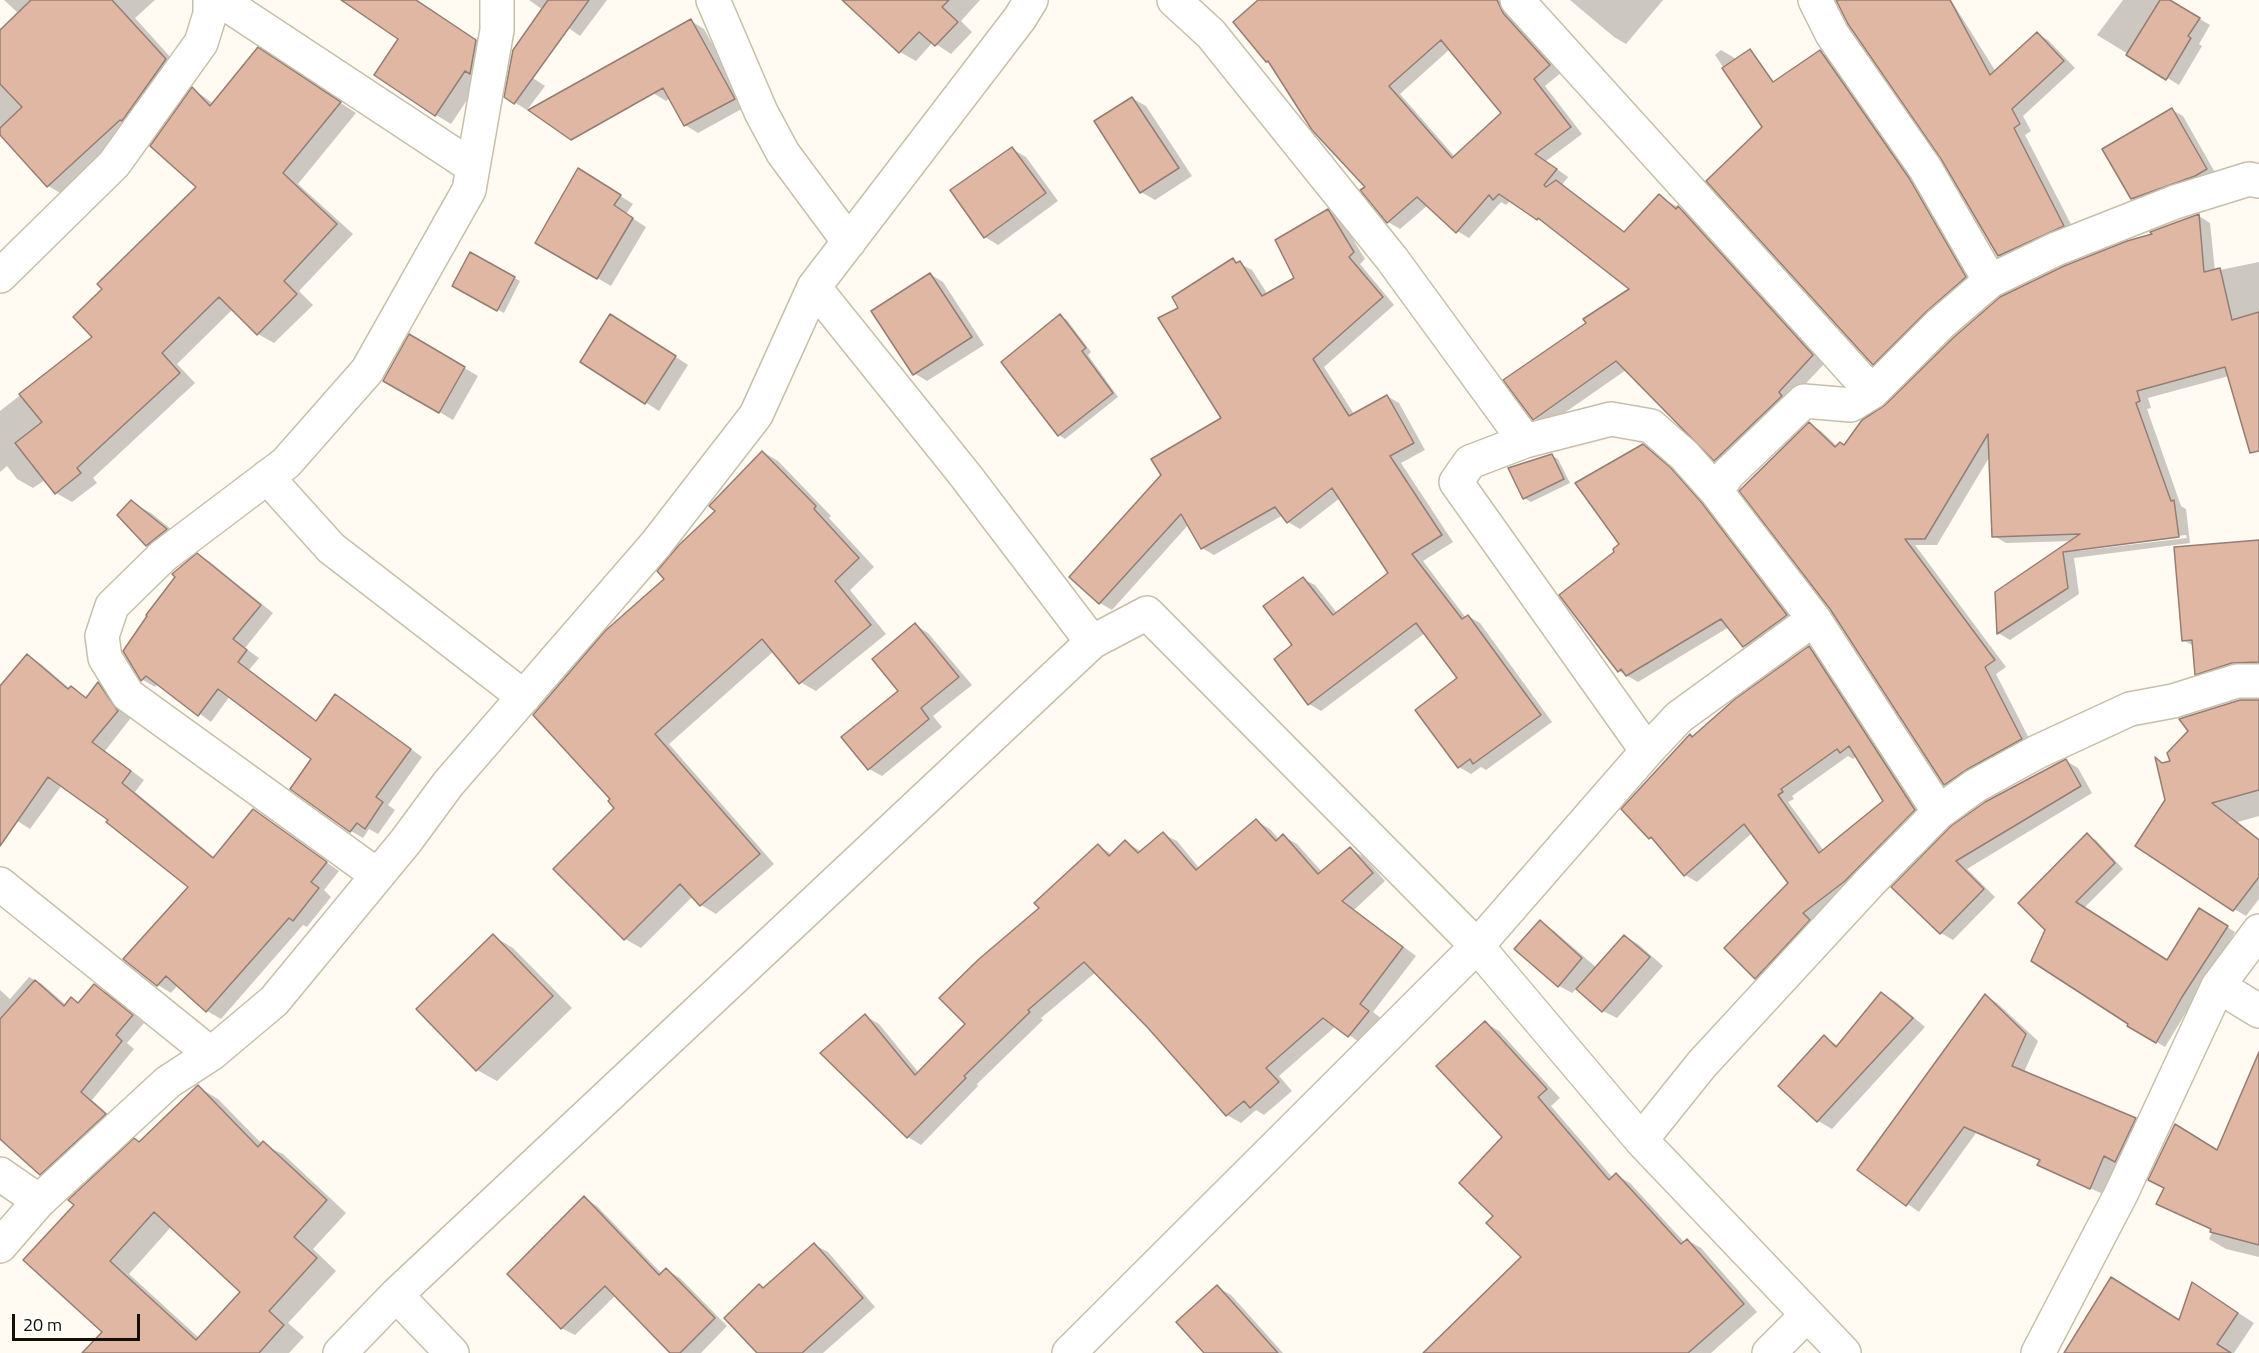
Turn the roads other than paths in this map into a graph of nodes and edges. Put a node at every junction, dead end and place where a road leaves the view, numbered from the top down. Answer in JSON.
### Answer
{"nodes":[{"id":1,"x":210,"y":0,"type":"edge"},
{"id":2,"x":220,"y":0,"type":"edge"},
{"id":3,"x":497,"y":0,"type":"edge"},
{"id":4,"x":713,"y":0,"type":"edge"},
{"id":5,"x":1031,"y":0,"type":"edge"},
{"id":6,"x":1174,"y":0,"type":"edge"},
{"id":7,"x":1517,"y":0,"type":"edge"},
{"id":8,"x":1815,"y":0,"type":"edge"},
{"id":9,"x":473,"y":167,"type":"junction"},
{"id":10,"x":2259,"y":181,"type":"edge"},
{"id":11,"x":849,"y":242,"type":"junction"},
{"id":12,"x":0,"y":276,"type":"edge"},
{"id":13,"x":1990,"y":281,"type":"junction"},
{"id":14,"x":814,"y":287,"type":"junction"},
{"id":15,"x":1872,"y":392,"type":"junction"},
{"id":16,"x":1525,"y":441,"type":"junction"},
{"id":17,"x":267,"y":477,"type":"junction"},
{"id":18,"x":1716,"y":490,"type":"junction"},
{"id":19,"x":1814,"y":619,"type":"junction"},
{"id":20,"x":1092,"y":642,"type":"junction"},
{"id":21,"x":2259,"y":681,"type":"edge"},
{"id":22,"x":524,"y":697,"type":"junction"},
{"id":23,"x":1647,"y":751,"type":"junction"},
{"id":24,"x":1939,"y":812,"type":"junction"},
{"id":25,"x":377,"y":875,"type":"junction"},
{"id":26,"x":0,"y":884,"type":"edge"},
{"id":27,"x":2259,"y":931,"type":"edge"},
{"id":28,"x":1477,"y":946,"type":"junction"},
{"id":29,"x":2218,"y":986,"type":"junction"},
{"id":30,"x":2259,"y":1011,"type":"edge"},
{"id":31,"x":210,"y":1054,"type":"junction"},
{"id":32,"x":1641,"y":1140,"type":"junction"},
{"id":33,"x":0,"y":1174,"type":"edge"},
{"id":34,"x":39,"y":1201,"type":"junction"},
{"id":35,"x":0,"y":1246,"type":"edge"},
{"id":36,"x":396,"y":1295,"type":"junction"},
{"id":37,"x":1807,"y":1315,"type":"junction"},
{"id":38,"x":340,"y":1353,"type":"edge"},
{"id":39,"x":452,"y":1353,"type":"edge"},
{"id":40,"x":1069,"y":1353,"type":"edge"},
{"id":41,"x":1769,"y":1353,"type":"edge"},
{"id":42,"x":1844,"y":1353,"type":"edge"},
{"id":43,"x":2038,"y":1353,"type":"edge"}],
"edges":[{"from":1,"to":12,"type":"street"},
{"from":2,"to":9,"type":"street"},
{"from":3,"to":9,"type":"street"},
{"from":4,"to":11,"type":"street"},
{"from":5,"to":11,"type":"street"},
{"from":6,"to":16,"type":"street"},
{"from":7,"to":15,"type":"street"},
{"from":8,"to":13,"type":"street"},
{"from":9,"to":17,"type":"street"},
{"from":10,"to":13,"type":"street"},
{"from":11,"to":14,"type":"street"},
{"from":13,"to":15,"type":"street"},
{"from":14,"to":20,"type":"street"},
{"from":14,"to":22,"type":"street"},
{"from":15,"to":18,"type":"street"},
{"from":16,"to":18,"type":"street"},
{"from":16,"to":23,"type":"street"},
{"from":17,"to":22,"type":"street"},
{"from":17,"to":25,"type":"street"},
{"from":18,"to":19,"type":"street"},
{"from":19,"to":23,"type":"street"},
{"from":19,"to":24,"type":"street"},
{"from":20,"to":28,"type":"street"},
{"from":20,"to":36,"type":"street"},
{"from":21,"to":24,"type":"street"},
{"from":22,"to":25,"type":"street"},
{"from":23,"to":28,"type":"street"},
{"from":24,"to":32,"type":"street"},
{"from":25,"to":31,"type":"street"},
{"from":26,"to":31,"type":"street"},
{"from":27,"to":29,"type":"street"},
{"from":28,"to":32,"type":"street"},
{"from":28,"to":40,"type":"street"},
{"from":29,"to":30,"type":"street"},
{"from":29,"to":43,"type":"street"},
{"from":31,"to":34,"type":"street"},
{"from":32,"to":37,"type":"street"},
{"from":33,"to":34,"type":"street"},
{"from":34,"to":35,"type":"street"},
{"from":36,"to":38,"type":"street"},
{"from":36,"to":39,"type":"street"},
{"from":37,"to":41,"type":"street"},
{"from":37,"to":42,"type":"street"}]}
